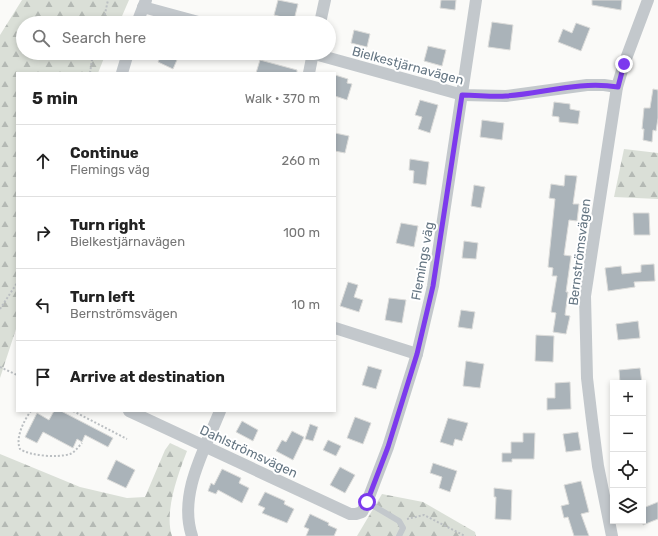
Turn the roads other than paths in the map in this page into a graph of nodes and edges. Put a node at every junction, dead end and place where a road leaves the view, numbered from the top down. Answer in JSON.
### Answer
{"nodes":[{"id":1,"x":325,"y":0,"type":"edge"},
{"id":2,"x":476,"y":0,"type":"edge"},
{"id":3,"x":648,"y":0,"type":"edge"},
{"id":4,"x":145,"y":3,"type":"edge"},
{"id":5,"x":140,"y":16,"type":"edge"},
{"id":6,"x":182,"y":16,"type":"edge"},
{"id":7,"x":322,"y":16,"type":"edge"},
{"id":8,"x":126,"y":60,"type":"edge"},
{"id":9,"x":311,"y":60,"type":"edge"},
{"id":10,"x":336,"y":60,"type":"edge"},
{"id":11,"x":122,"y":72,"type":"edge"},
{"id":12,"x":309,"y":72,"type":"edge"},
{"id":13,"x":618,"y":87,"type":"junction"},
{"id":14,"x":462,"y":95,"type":"junction"},
{"id":15,"x":336,"y":328,"type":"edge"},
{"id":16,"x":417,"y":354,"type":"junction"},
{"id":17,"x":132,"y":412,"type":"edge"},
{"id":18,"x":220,"y":412,"type":"edge"},
{"id":19,"x":204,"y":446,"type":"junction"},
{"id":20,"x":367,"y":502,"type":"junction"},
{"id":21,"x":356,"y":514,"type":"joint"},
{"id":22,"x":192,"y":536,"type":"edge"},
{"id":23,"x":399,"y":536,"type":"edge"},
{"id":24,"x":612,"y":536,"type":"edge"}],
"edges":[{"from":1,"to":7,"type":"street"},
{"from":2,"to":14,"type":"street","name":"Flemings väg"},
{"from":3,"to":13,"type":"street","name":"Bernströmsvägen"},
{"from":4,"to":5,"type":"street"},
{"from":4,"to":6,"type":"street"},
{"from":8,"to":11,"type":"street"},
{"from":9,"to":12,"type":"street"},
{"from":10,"to":14,"type":"street","name":"Bielkestjärnavägen"},
{"from":13,"to":14,"type":"street","name":"Bielkestjärnavägen"},
{"from":13,"to":24,"type":"street","name":"Bernströmsvägen"},
{"from":14,"to":16,"type":"street","name":"Flemings väg"},
{"from":15,"to":16,"type":"street"},
{"from":16,"to":20,"type":"street","name":"Flemings väg"},
{"from":17,"to":19,"type":"street","name":"Dahlströmsvägen"},
{"from":18,"to":19,"type":"street"},
{"from":19,"to":21,"type":"street","name":"Dahlströmsvägen"},
{"from":19,"to":22,"type":"street"},
{"from":20,"to":21,"type":"street","name":"Flemings väg"},
{"from":20,"to":23,"type":"lane"}]}
